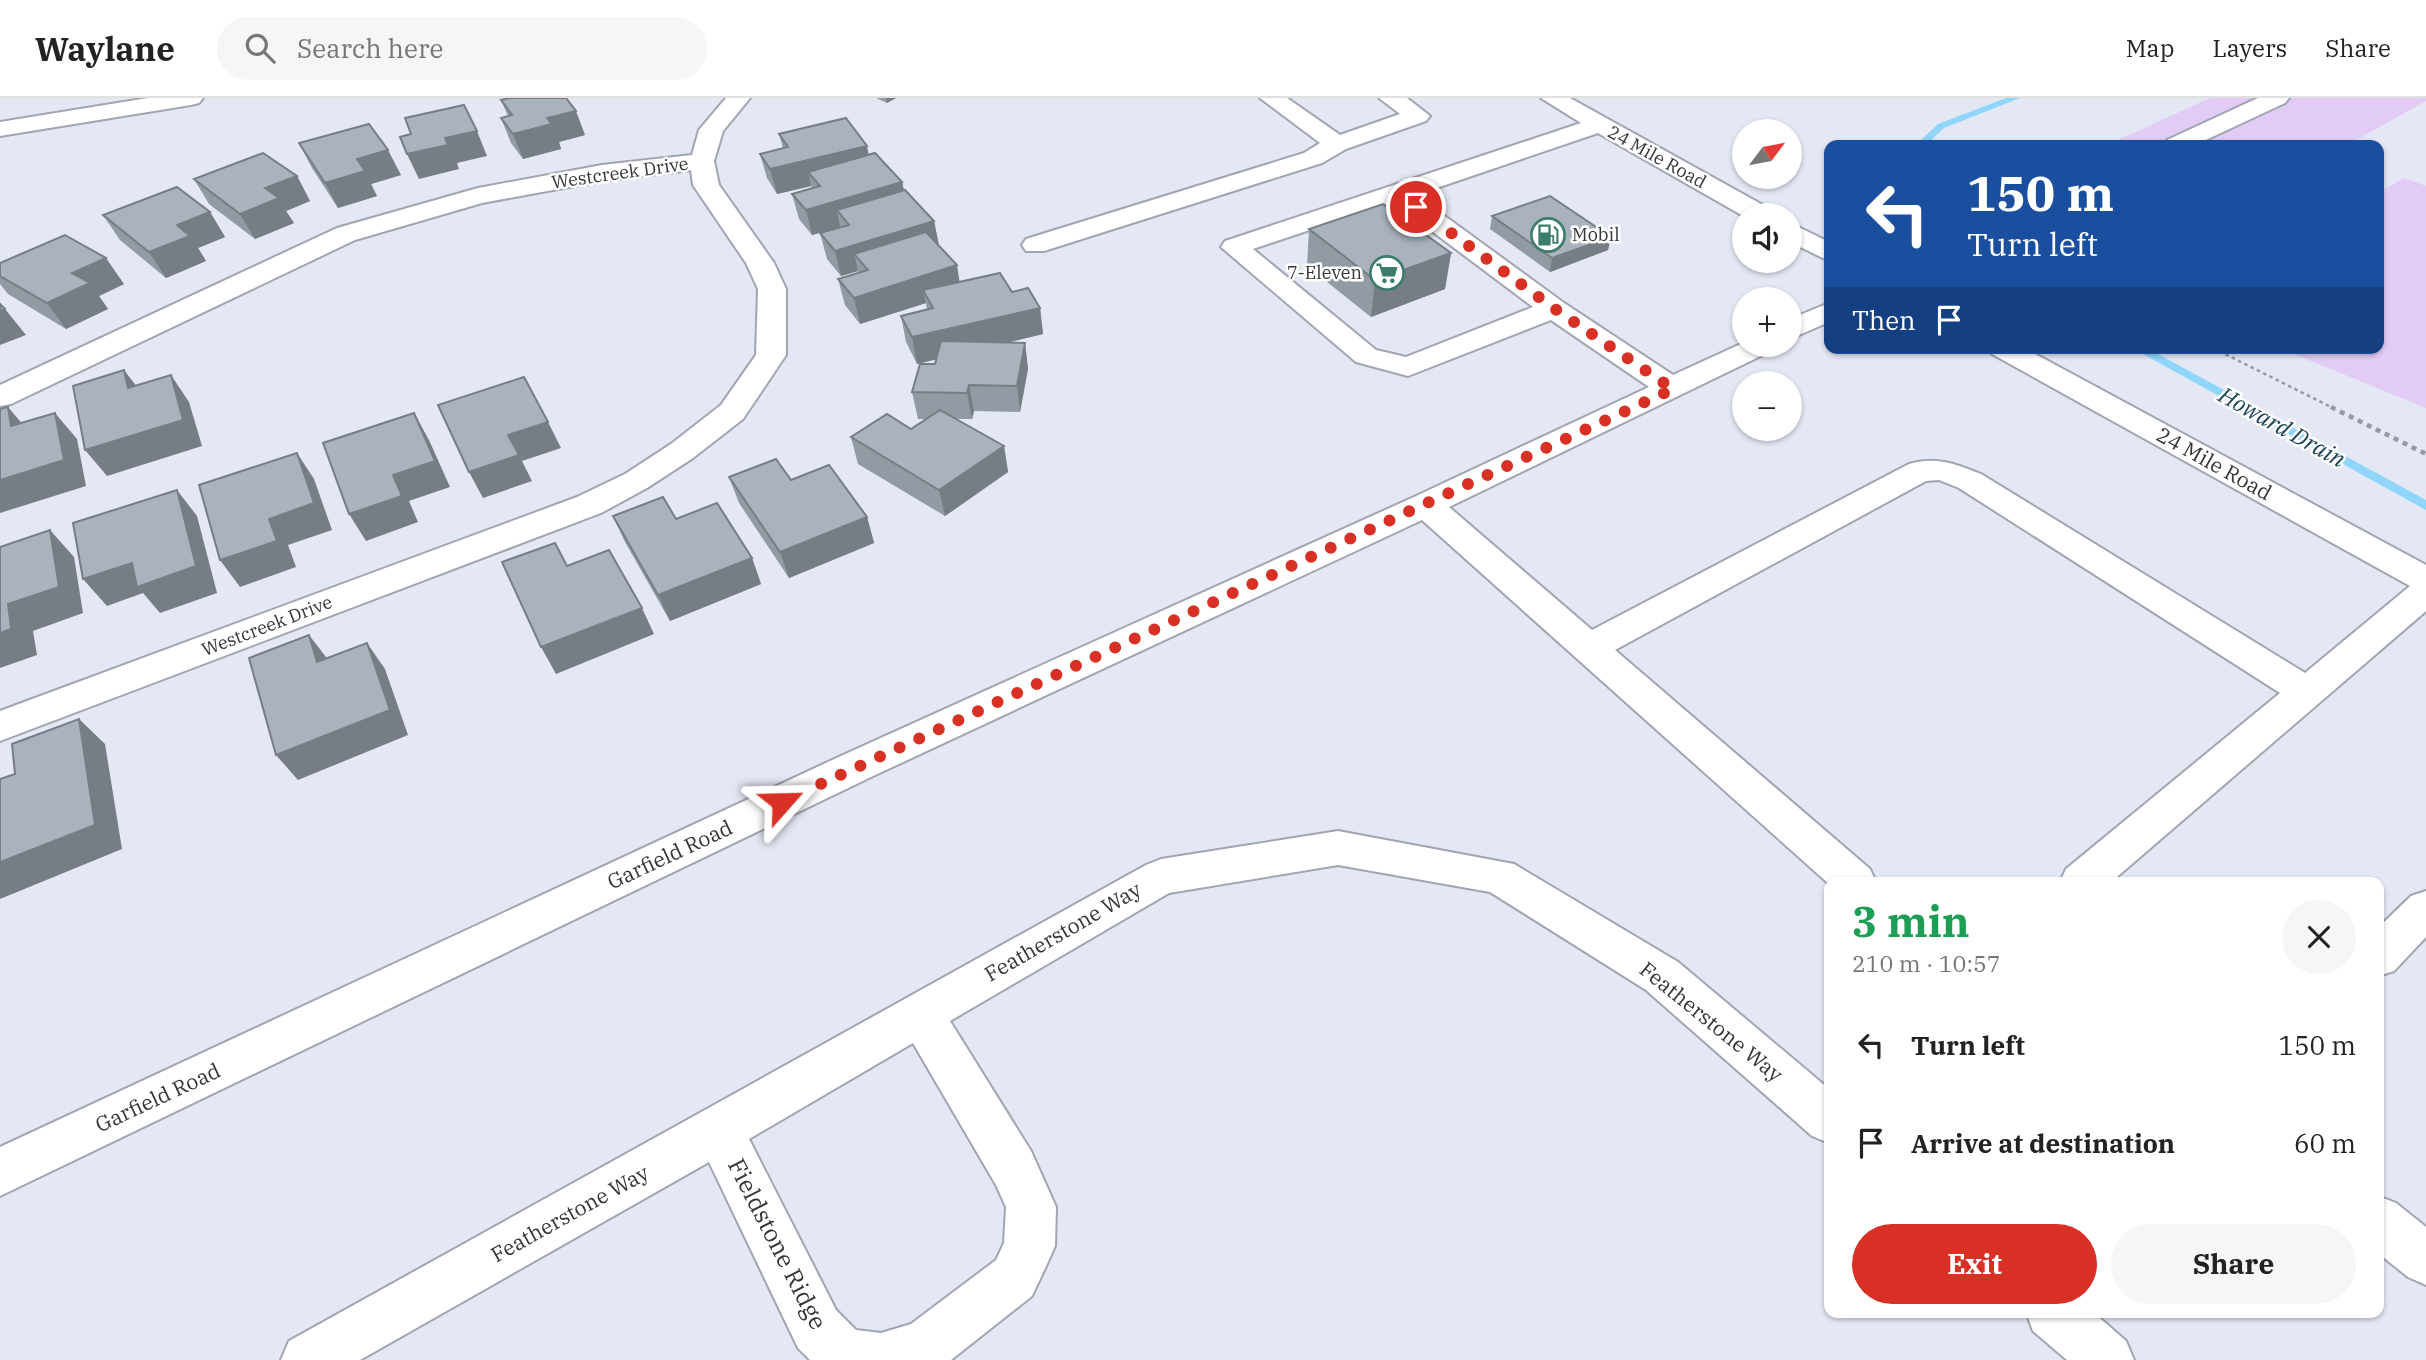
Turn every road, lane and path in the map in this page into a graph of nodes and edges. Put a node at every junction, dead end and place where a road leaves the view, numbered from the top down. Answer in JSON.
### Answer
{"nodes":[{"id":1,"x":191,"y":98,"type":"edge"},
{"id":2,"x":738,"y":98,"type":"edge"},
{"id":3,"x":1272,"y":98,"type":"edge"},
{"id":4,"x":1391,"y":98,"type":"edge"},
{"id":5,"x":1553,"y":98,"type":"edge"},
{"id":6,"x":2277,"y":98,"type":"edge"},
{"id":7,"x":1599,"y":125,"type":"junction"},
{"id":8,"x":0,"y":129,"type":"edge"},
{"id":9,"x":2187,"y":140,"type":"edge"},
{"id":10,"x":1337,"y":144,"type":"junction"},
{"id":11,"x":702,"y":160,"type":"junction"},
{"id":12,"x":1396,"y":193,"type":"junction"},
{"id":13,"x":1739,"y":203,"type":"edge"},
{"id":14,"x":1802,"y":238,"type":"edge"},
{"id":15,"x":1035,"y":245,"type":"dead end"},
{"id":16,"x":1824,"y":250,"type":"edge"},
{"id":17,"x":1555,"y":309,"type":"junction"},
{"id":18,"x":1824,"y":313,"type":"edge"},
{"id":19,"x":1802,"y":324,"type":"edge"},
{"id":20,"x":2013,"y":354,"type":"edge"},
{"id":21,"x":2225,"y":354,"type":"edge"},
{"id":22,"x":1737,"y":357,"type":"edge"},
{"id":23,"x":1673,"y":389,"type":"junction"},
{"id":24,"x":0,"y":397,"type":"edge"},
{"id":25,"x":2426,"y":454,"type":"edge"},
{"id":26,"x":1426,"y":505,"type":"junction"},
{"id":27,"x":2426,"y":580,"type":"edge"},
{"id":28,"x":2426,"y":592,"type":"edge"},
{"id":29,"x":1588,"y":648,"type":"junction"},
{"id":30,"x":2307,"y":692,"type":"junction"},
{"id":31,"x":0,"y":726,"type":"edge"},
{"id":32,"x":1848,"y":877,"type":"edge"},
{"id":33,"x":2087,"y":877,"type":"edge"},
{"id":34,"x":2426,"y":909,"type":"edge"},
{"id":35,"x":2384,"y":951,"type":"edge"},
{"id":36,"x":920,"y":1013,"type":"junction"},
{"id":37,"x":1824,"y":1116,"type":"edge"},
{"id":38,"x":719,"y":1130,"type":"junction"},
{"id":39,"x":0,"y":1172,"type":"edge"},
{"id":40,"x":2384,"y":1226,"type":"edge"},
{"id":41,"x":2426,"y":1258,"type":"edge"},
{"id":42,"x":2059,"y":1318,"type":"edge"},
{"id":43,"x":308,"y":1360,"type":"edge"},
{"id":44,"x":881,"y":1360,"type":"edge"},
{"id":45,"x":2107,"y":1360,"type":"edge"}],
"edges":[{"from":1,"to":8,"type":"street"},
{"from":2,"to":11,"type":"street"},
{"from":3,"to":10,"type":"street"},
{"from":4,"to":10,"type":"street"},
{"from":5,"to":7,"type":"street","name":"24 Mile Road"},
{"from":6,"to":9,"type":"street"},
{"from":7,"to":12,"type":"street"},
{"from":7,"to":13,"type":"street","name":"24 Mile Road"},
{"from":10,"to":15,"type":"street"},
{"from":11,"to":24,"type":"street","name":"Westcreek Drive"},
{"from":11,"to":31,"type":"street","name":"Westcreek Drive"},
{"from":12,"to":17,"type":"street"},
{"from":12,"to":17,"type":"street"},
{"from":14,"to":16,"type":"street"},
{"from":17,"to":23,"type":"street"},
{"from":18,"to":19,"type":"street"},
{"from":20,"to":27,"type":"street","name":"24 Mile Road"},
{"from":21,"to":25,"type":"path"},
{"from":22,"to":23,"type":"street","name":"Garfield Road"},
{"from":23,"to":26,"type":"street","name":"Garfield Road"},
{"from":26,"to":29,"type":"street"},
{"from":26,"to":39,"type":"street","name":"Garfield Road"},
{"from":28,"to":30,"type":"street"},
{"from":29,"to":30,"type":"street"},
{"from":29,"to":32,"type":"street"},
{"from":30,"to":33,"type":"street"},
{"from":34,"to":35,"type":"street"},
{"from":36,"to":37,"type":"street","name":"Featherstone Way"},
{"from":36,"to":38,"type":"street","name":"Featherstone Way"},
{"from":36,"to":44,"type":"street","name":"Fieldstone Ridge"},
{"from":38,"to":43,"type":"street","name":"Featherstone Way"},
{"from":38,"to":44,"type":"street","name":"Fieldstone Ridge"},
{"from":40,"to":41,"type":"street"},
{"from":42,"to":45,"type":"street"}]}
